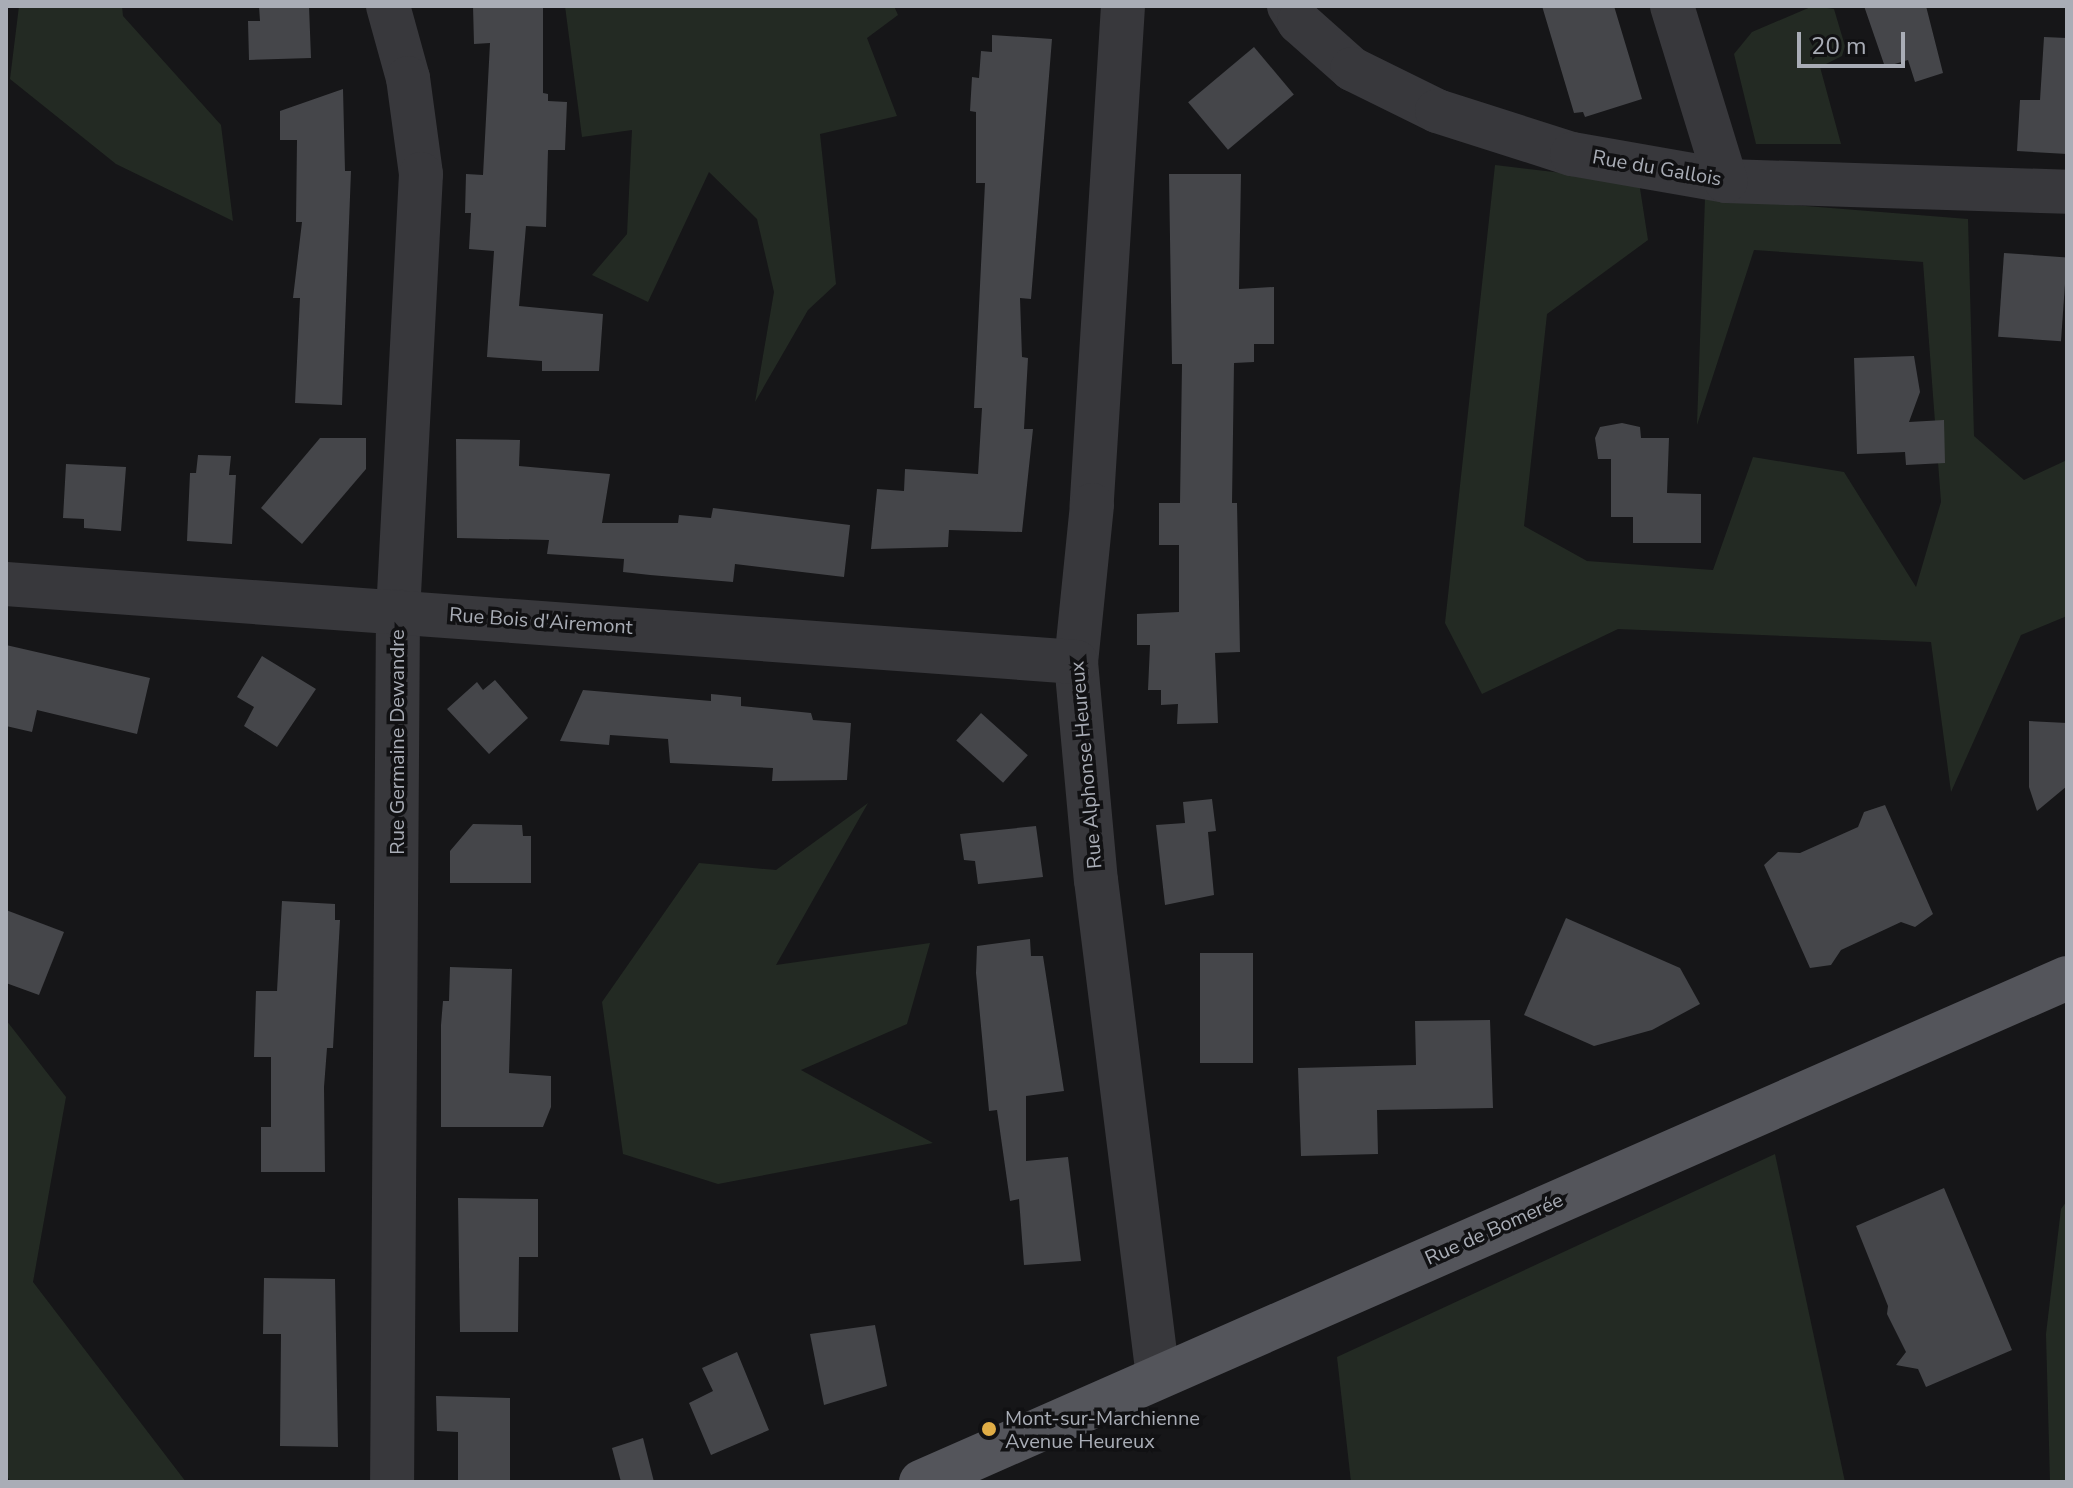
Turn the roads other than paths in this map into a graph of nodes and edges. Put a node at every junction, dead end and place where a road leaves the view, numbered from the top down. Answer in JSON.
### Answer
{"nodes":[{"id":1,"x":388,"y":6,"type":"edge"},
{"id":2,"x":1123,"y":6,"type":"edge"},
{"id":3,"x":1289,"y":6,"type":"edge"},
{"id":4,"x":1672,"y":6,"type":"edge"},
{"id":5,"x":1726,"y":181,"type":"junction"},
{"id":6,"x":2067,"y":192,"type":"edge"},
{"id":7,"x":6,"y":584,"type":"edge"},
{"id":8,"x":398,"y":611,"type":"junction"},
{"id":9,"x":1076,"y":662,"type":"junction"},
{"id":10,"x":2067,"y":978,"type":"edge"},
{"id":11,"x":1158,"y":1377,"type":"junction"},
{"id":12,"x":392,"y":1482,"type":"edge"},
{"id":13,"x":921,"y":1482,"type":"edge"}],
"edges":[{"from":1,"to":8,"type":"street","name":"Rue Germaine Dewandre"},
{"from":2,"to":9,"type":"street","name":"Rue Alphonse Heureux"},
{"from":3,"to":5,"type":"street","name":"Rue du Gallois"},
{"from":4,"to":5,"type":"street"},
{"from":5,"to":6,"type":"street","name":"Rue du Gallois"},
{"from":7,"to":8,"type":"street","name":"Rue Bois d'Airemont"},
{"from":8,"to":9,"type":"street","name":"Rue Bois d'Airemont"},
{"from":8,"to":12,"type":"street","name":"Rue Germaine Dewandre"},
{"from":9,"to":11,"type":"street","name":"Rue Alphonse Heureux"},
{"from":10,"to":11,"type":"main road","name":"Rue de Bomerée"},
{"from":11,"to":13,"type":"main road","name":"Rue de Bomerée"}]}
